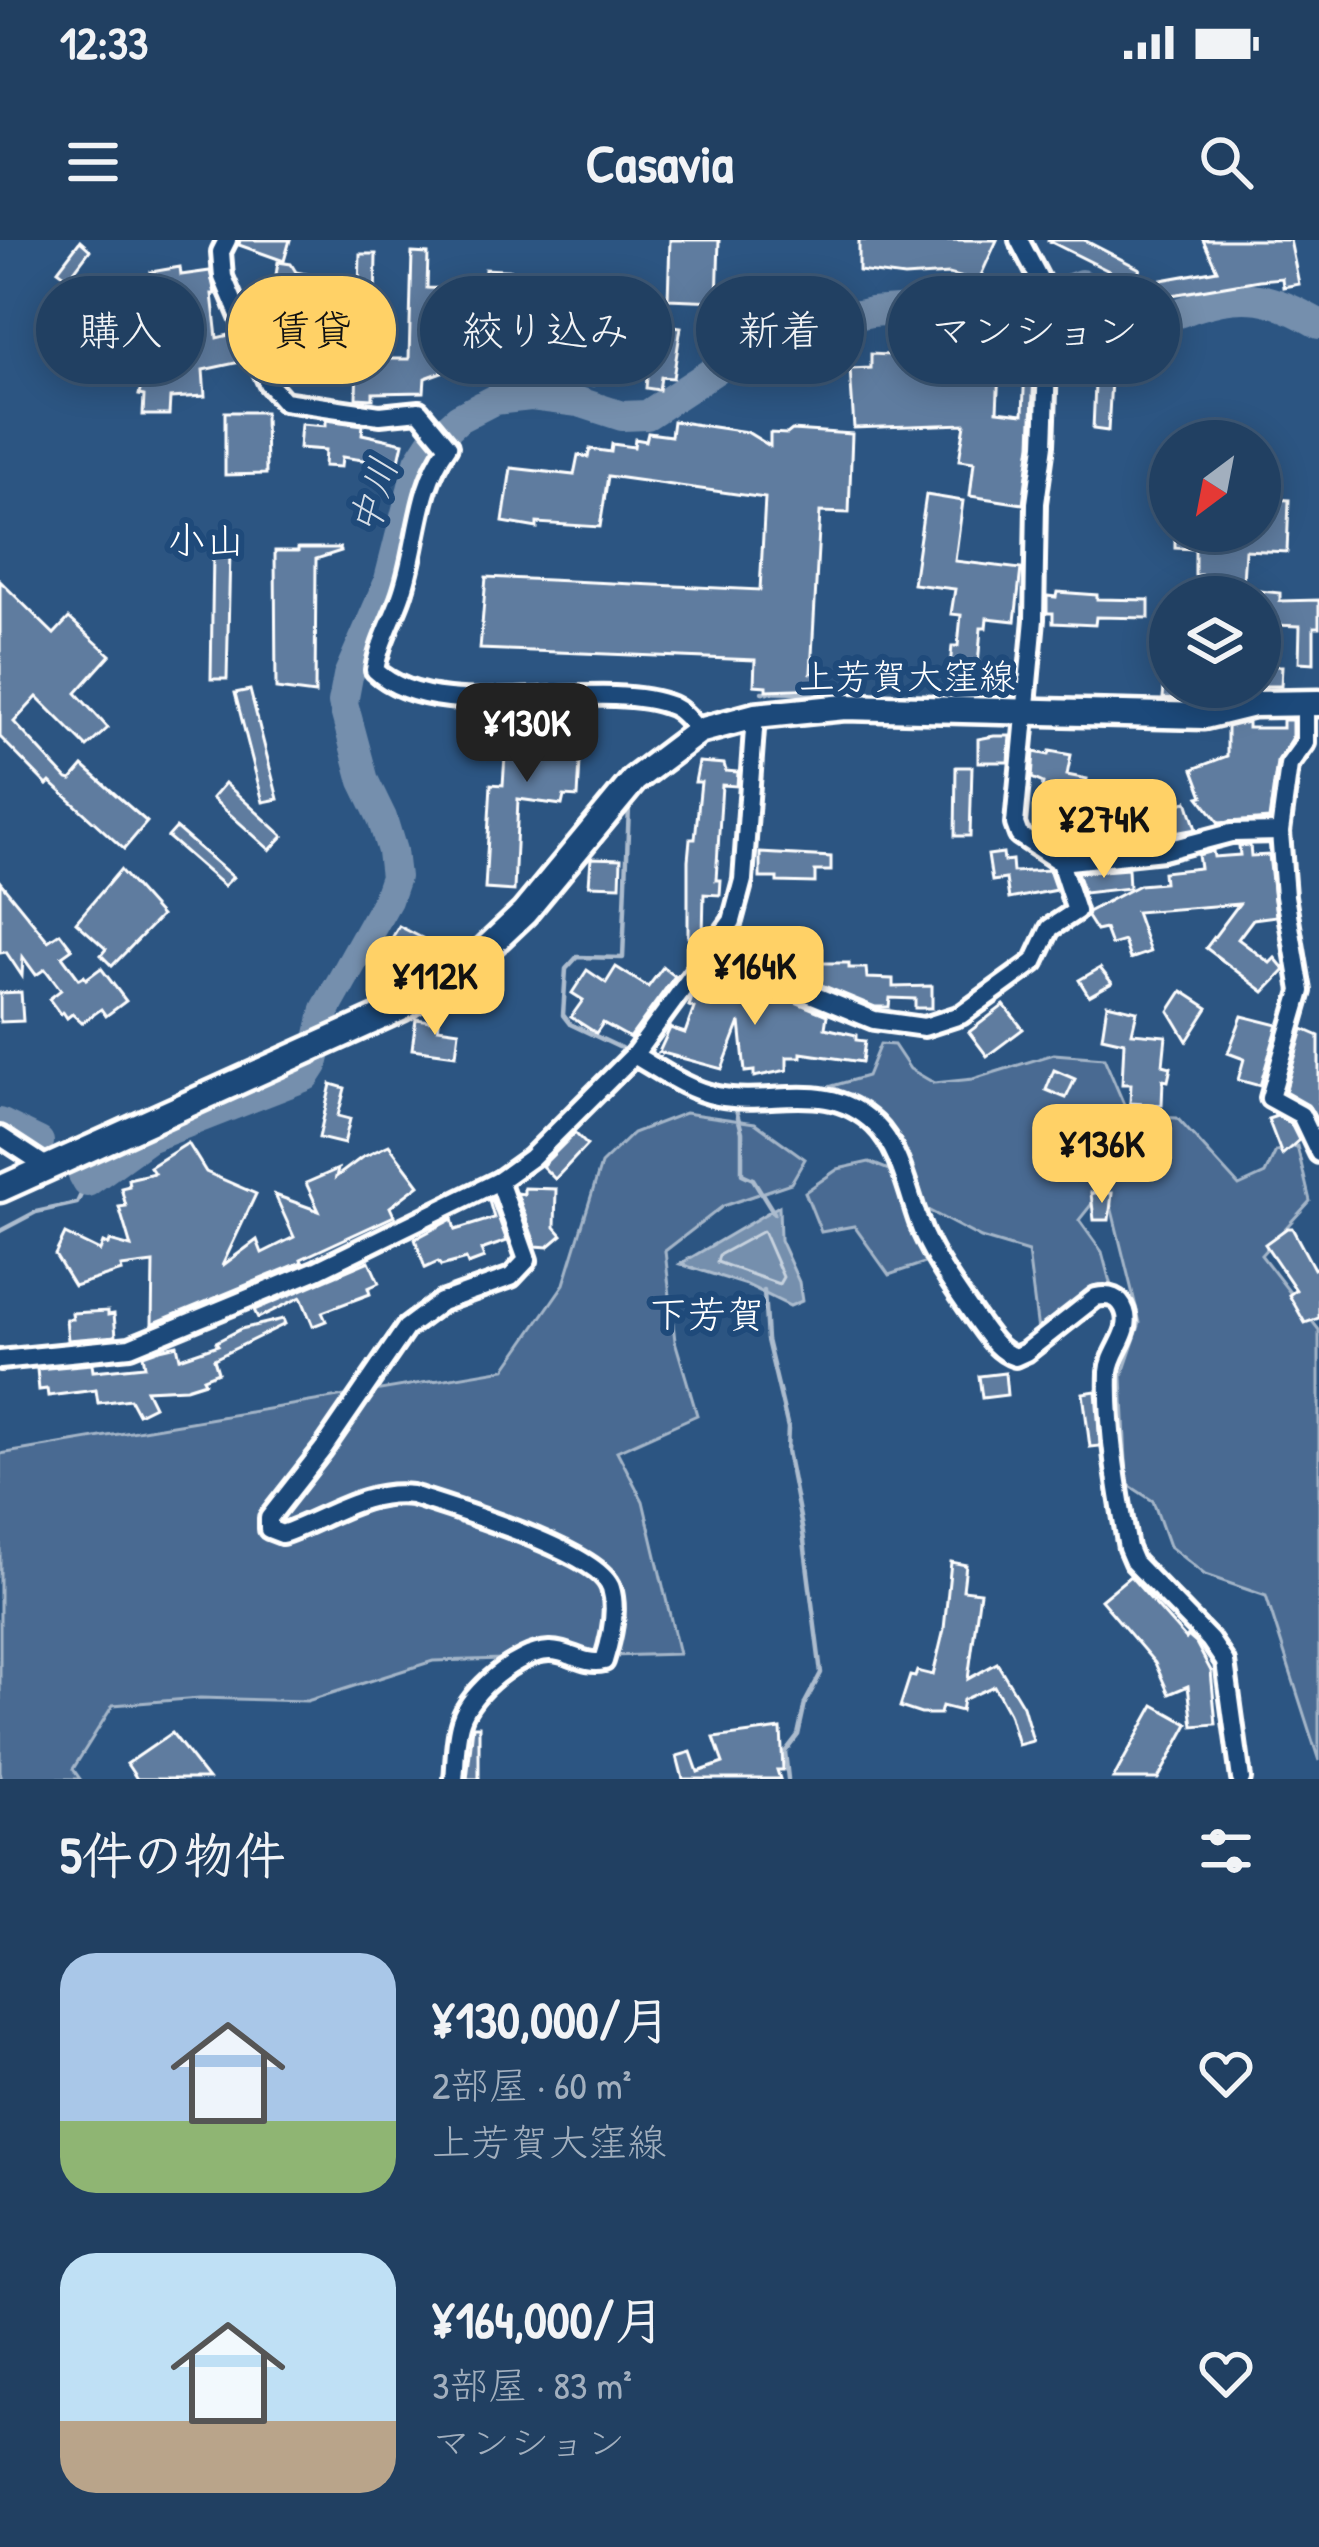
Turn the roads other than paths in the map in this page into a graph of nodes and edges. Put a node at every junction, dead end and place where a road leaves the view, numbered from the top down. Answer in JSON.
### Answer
{"nodes":[{"id":1,"x":227,"y":240,"type":"edge"},
{"id":2,"x":1019,"y":240,"type":"edge"},
{"id":3,"x":1312,"y":703,"type":"edge"},
{"id":4,"x":1025,"y":711,"type":"junction"},
{"id":5,"x":754,"y":716,"type":"junction"},
{"id":6,"x":699,"y":731,"type":"junction"},
{"id":7,"x":1280,"y":832,"type":"junction"},
{"id":8,"x":1060,"y":862,"type":"junction"},
{"id":9,"x":710,"y":953,"type":"junction"},
{"id":10,"x":634,"y":1055,"type":"junction"},
{"id":11,"x":0,"y":1136,"type":"edge"},
{"id":12,"x":1319,"y":1153,"type":"edge"},
{"id":13,"x":46,"y":1166,"type":"junction"},
{"id":14,"x":500,"y":1181,"type":"junction"},
{"id":15,"x":0,"y":1189,"type":"edge"},
{"id":16,"x":0,"y":1360,"type":"edge"},
{"id":17,"x":454,"y":1779,"type":"edge"},
{"id":18,"x":1241,"y":1779,"type":"edge"}],
"edges":[{"from":1,"to":6,"type":"street"},
{"from":2,"to":4,"type":"street"},
{"from":3,"to":4,"type":"main road","name":"上芳賀大窪線"},
{"from":3,"to":7,"type":"street"},
{"from":4,"to":5,"type":"main road","name":"上芳賀大窪線"},
{"from":4,"to":8,"type":"street"},
{"from":5,"to":6,"type":"main road","name":"上芳賀大窪線"},
{"from":5,"to":9,"type":"street"},
{"from":6,"to":13,"type":"main road","name":"上芳賀大窪線"},
{"from":7,"to":8,"type":"street"},
{"from":7,"to":12,"type":"street"},
{"from":8,"to":9,"type":"street"},
{"from":9,"to":10,"type":"street"},
{"from":10,"to":14,"type":"street"},
{"from":10,"to":18,"type":"street"},
{"from":11,"to":13,"type":"street"},
{"from":13,"to":15,"type":"main road","name":"上芳賀大窪線"},
{"from":14,"to":16,"type":"street"},
{"from":14,"to":17,"type":"street"}]}
